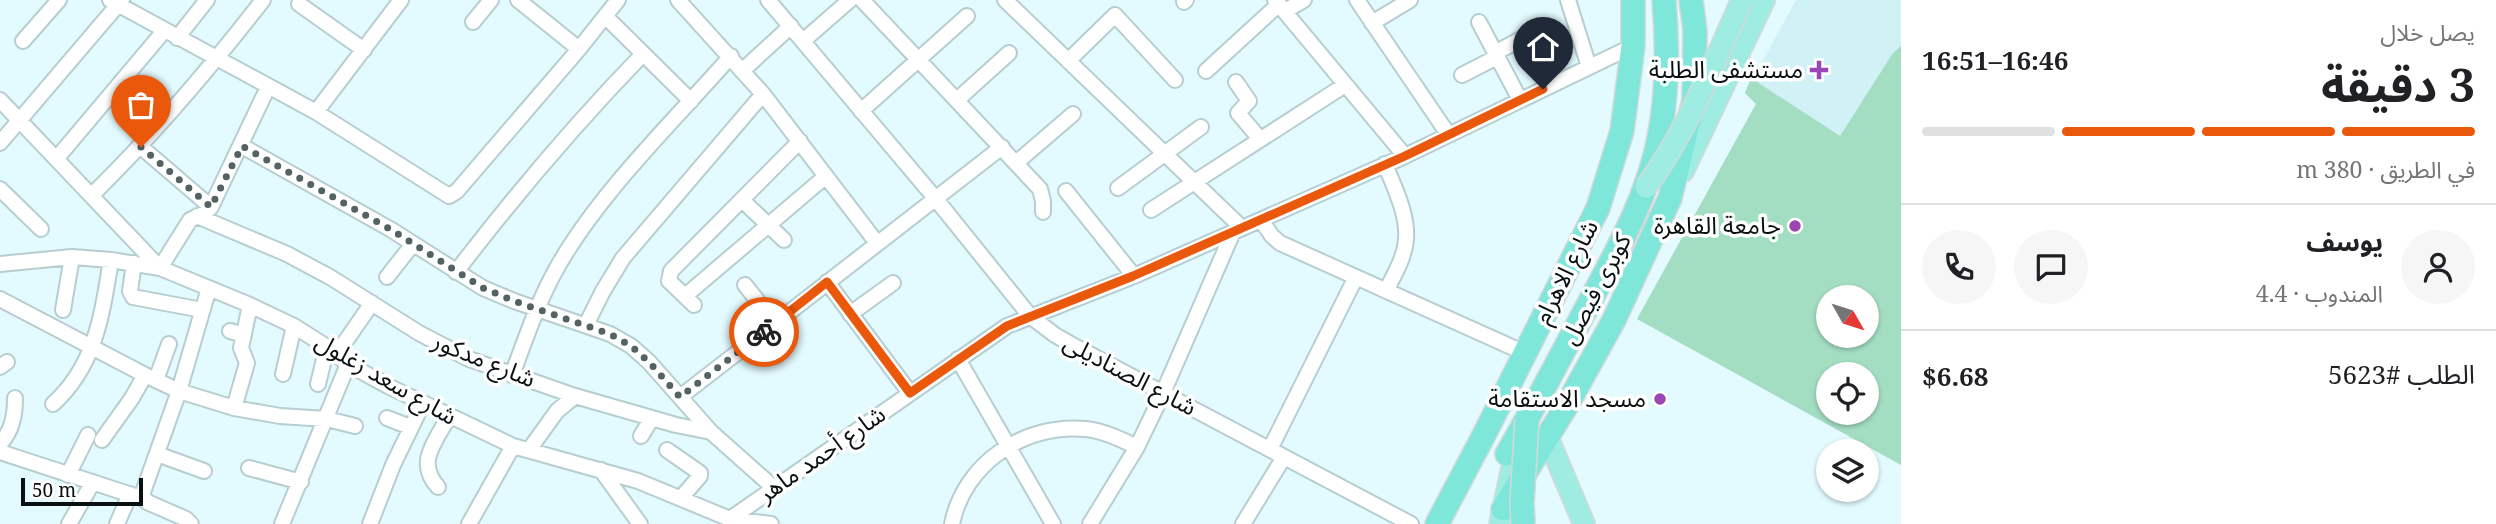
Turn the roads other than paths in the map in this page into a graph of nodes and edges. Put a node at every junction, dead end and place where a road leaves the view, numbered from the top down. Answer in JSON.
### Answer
{"nodes":[{"id":1,"x":59,"y":0,"type":"edge"},
{"id":2,"x":207,"y":0,"type":"edge"},
{"id":3,"x":263,"y":0,"type":"edge"},
{"id":4,"x":401,"y":0,"type":"edge"},
{"id":5,"x":491,"y":0,"type":"edge"},
{"id":6,"x":518,"y":0,"type":"edge"},
{"id":7,"x":618,"y":0,"type":"edge"},
{"id":8,"x":678,"y":0,"type":"edge"},
{"id":9,"x":768,"y":0,"type":"edge"},
{"id":10,"x":850,"y":0,"type":"edge"},
{"id":11,"x":862,"y":0,"type":"edge"},
{"id":12,"x":1005,"y":0,"type":"edge"},
{"id":13,"x":1109,"y":0,"type":"edge"},
{"id":14,"x":1304,"y":0,"type":"edge"},
{"id":15,"x":1357,"y":0,"type":"edge"},
{"id":16,"x":1410,"y":0,"type":"edge"},
{"id":17,"x":1568,"y":0,"type":"edge"},
{"id":18,"x":1633,"y":0,"type":"edge"},
{"id":19,"x":1666,"y":0,"type":"edge"},
{"id":20,"x":1691,"y":0,"type":"edge"},
{"id":21,"x":1757,"y":1,"type":"edge"},
{"id":22,"x":117,"y":2,"type":"edge"},
{"id":23,"x":299,"y":4,"type":"dead end"},
{"id":24,"x":1280,"y":5,"type":"edge"},
{"id":25,"x":1115,"y":15,"type":"junction"},
{"id":26,"x":967,"y":16,"type":"dead end"},
{"id":27,"x":606,"y":17,"type":"junction"},
{"id":28,"x":473,"y":22,"type":"dead end"},
{"id":29,"x":1479,"y":22,"type":"dead end"},
{"id":30,"x":1373,"y":23,"type":"junction"},
{"id":31,"x":791,"y":26,"type":"junction"},
{"id":32,"x":171,"y":34,"type":"junction"},
{"id":33,"x":1523,"y":38,"type":"dead end"},
{"id":34,"x":23,"y":41,"type":"dead end"},
{"id":35,"x":803,"y":41,"type":"junction"},
{"id":36,"x":1633,"y":46,"type":"junction"},
{"id":37,"x":363,"y":50,"type":"junction"},
{"id":38,"x":579,"y":50,"type":"junction"},
{"id":39,"x":1009,"y":53,"type":"dead end"},
{"id":40,"x":643,"y":54,"type":"junction"},
{"id":41,"x":1496,"y":55,"type":"junction"},
{"id":42,"x":731,"y":56,"type":"junction"},
{"id":43,"x":217,"y":59,"type":"junction"},
{"id":44,"x":919,"y":60,"type":"junction"},
{"id":45,"x":1068,"y":61,"type":"junction"},
{"id":46,"x":1589,"y":67,"type":"junction"},
{"id":47,"x":743,"y":70,"type":"junction"},
{"id":48,"x":1206,"y":71,"type":"dead end"},
{"id":49,"x":1462,"y":75,"type":"dead end"},
{"id":50,"x":1175,"y":80,"type":"dead end"},
{"id":51,"x":1236,"y":82,"type":"dead end"},
{"id":52,"x":1345,"y":85,"type":"junction"},
{"id":53,"x":268,"y":87,"type":"junction"},
{"id":54,"x":763,"y":94,"type":"junction"},
{"id":55,"x":0,"y":100,"type":"edge"},
{"id":56,"x":957,"y":100,"type":"junction"},
{"id":57,"x":1520,"y":100,"type":"junction"},
{"id":58,"x":691,"y":101,"type":"junction"},
{"id":59,"x":1670,"y":104,"type":"junction"},
{"id":60,"x":861,"y":111,"type":"junction"},
{"id":61,"x":316,"y":112,"type":"junction"},
{"id":62,"x":1073,"y":114,"type":"dead end"},
{"id":63,"x":21,"y":121,"type":"junction"},
{"id":64,"x":1200,"y":127,"type":"dead end"},
{"id":65,"x":1448,"y":134,"type":"junction"},
{"id":66,"x":1260,"y":139,"type":"junction"},
{"id":67,"x":800,"y":141,"type":"junction"},
{"id":68,"x":0,"y":143,"type":"edge"},
{"id":69,"x":242,"y":146,"type":"junction"},
{"id":70,"x":141,"y":147,"type":"junction"},
{"id":71,"x":1002,"y":147,"type":"junction"},
{"id":72,"x":1682,"y":149,"type":"junction"},
{"id":73,"x":1164,"y":152,"type":"junction"},
{"id":74,"x":1405,"y":156,"type":"junction"},
{"id":75,"x":57,"y":158,"type":"junction"},
{"id":76,"x":1016,"y":163,"type":"junction"},
{"id":77,"x":1385,"y":164,"type":"junction"},
{"id":78,"x":826,"y":176,"type":"junction"},
{"id":79,"x":1194,"y":181,"type":"junction"},
{"id":80,"x":1646,"y":187,"type":"junction"},
{"id":81,"x":0,"y":188,"type":"edge"},
{"id":82,"x":1118,"y":188,"type":"dead end"},
{"id":83,"x":1066,"y":191,"type":"dead end"},
{"id":84,"x":92,"y":195,"type":"junction"},
{"id":85,"x":935,"y":198,"type":"junction"},
{"id":86,"x":1670,"y":198,"type":"junction"},
{"id":87,"x":742,"y":200,"type":"junction"},
{"id":88,"x":211,"y":207,"type":"junction"},
{"id":89,"x":1151,"y":210,"type":"dead end"},
{"id":90,"x":1043,"y":212,"type":"dead end"},
{"id":91,"x":197,"y":216,"type":"junction"},
{"id":92,"x":1261,"y":220,"type":"junction"},
{"id":93,"x":768,"y":225,"type":"junction"},
{"id":94,"x":41,"y":229,"type":"dead end"},
{"id":95,"x":1237,"y":230,"type":"junction"},
{"id":96,"x":784,"y":240,"type":"dead end"},
{"id":97,"x":877,"y":243,"type":"junction"},
{"id":98,"x":412,"y":244,"type":"junction"},
{"id":99,"x":72,"y":257,"type":"junction"},
{"id":100,"x":111,"y":260,"type":"junction"},
{"id":101,"x":134,"y":263,"type":"junction"},
{"id":102,"x":0,"y":264,"type":"edge"},
{"id":103,"x":160,"y":268,"type":"junction"},
{"id":104,"x":456,"y":272,"type":"junction"},
{"id":105,"x":1133,"y":276,"type":"junction"},
{"id":106,"x":387,"y":277,"type":"dead end"},
{"id":107,"x":1356,"y":277,"type":"junction"},
{"id":108,"x":827,"y":282,"type":"junction"},
{"id":109,"x":893,"y":283,"type":"dead end"},
{"id":110,"x":746,"y":285,"type":"dead end"},
{"id":111,"x":209,"y":288,"type":"junction"},
{"id":112,"x":1386,"y":291,"type":"junction"},
{"id":113,"x":0,"y":299,"type":"edge"},
{"id":114,"x":372,"y":303,"type":"junction"},
{"id":115,"x":250,"y":305,"type":"junction"},
{"id":116,"x":536,"y":309,"type":"junction"},
{"id":117,"x":63,"y":310,"type":"dead end"},
{"id":118,"x":202,"y":310,"type":"junction"},
{"id":119,"x":850,"y":314,"type":"junction"},
{"id":120,"x":1030,"y":316,"type":"junction"},
{"id":121,"x":775,"y":323,"type":"junction"},
{"id":122,"x":586,"y":325,"type":"junction"},
{"id":123,"x":293,"y":326,"type":"junction"},
{"id":124,"x":169,"y":344,"type":"dead end"},
{"id":125,"x":91,"y":347,"type":"junction"},
{"id":126,"x":1525,"y":353,"type":"junction"},
{"id":127,"x":337,"y":355,"type":"junction"},
{"id":128,"x":958,"y":359,"type":"junction"},
{"id":129,"x":283,"y":374,"type":"dead end"},
{"id":130,"x":512,"y":374,"type":"junction"},
{"id":131,"x":150,"y":378,"type":"junction"},
{"id":132,"x":318,"y":384,"type":"dead end"},
{"id":133,"x":179,"y":391,"type":"junction"},
{"id":134,"x":910,"y":393,"type":"junction"},
{"id":135,"x":1163,"y":393,"type":"junction"},
{"id":136,"x":575,"y":396,"type":"junction"},
{"id":137,"x":680,"y":397,"type":"junction"},
{"id":138,"x":15,"y":398,"type":"dead end"},
{"id":139,"x":422,"y":403,"type":"junction"},
{"id":140,"x":53,"y":404,"type":"dead end"},
{"id":141,"x":234,"y":408,"type":"junction"},
{"id":142,"x":449,"y":416,"type":"junction"},
{"id":143,"x":387,"y":418,"type":"dead end"},
{"id":144,"x":652,"y":418,"type":"junction"},
{"id":145,"x":327,"y":419,"type":"junction"},
{"id":146,"x":1527,"y":420,"type":"junction"},
{"id":147,"x":355,"y":426,"type":"dead end"},
{"id":148,"x":410,"y":427,"type":"junction"},
{"id":149,"x":711,"y":432,"type":"junction"},
{"id":150,"x":641,"y":436,"type":"dead end"},
{"id":151,"x":1547,"y":436,"type":"junction"},
{"id":152,"x":0,"y":444,"type":"edge"},
{"id":153,"x":1008,"y":445,"type":"junction"},
{"id":154,"x":513,"y":446,"type":"junction"},
{"id":155,"x":1137,"y":447,"type":"junction"},
{"id":156,"x":1270,"y":449,"type":"junction"},
{"id":157,"x":529,"y":450,"type":"junction"},
{"id":158,"x":667,"y":450,"type":"dead end"},
{"id":159,"x":0,"y":452,"type":"edge"},
{"id":160,"x":1511,"y":452,"type":"junction"},
{"id":161,"x":157,"y":454,"type":"junction"},
{"id":162,"x":1284,"y":457,"type":"junction"},
{"id":163,"x":249,"y":468,"type":"dead end"},
{"id":164,"x":601,"y":470,"type":"junction"},
{"id":165,"x":204,"y":471,"type":"dead end"},
{"id":166,"x":68,"y":475,"type":"junction"},
{"id":167,"x":93,"y":482,"type":"junction"},
{"id":168,"x":301,"y":482,"type":"junction"},
{"id":169,"x":438,"y":487,"type":"dead end"},
{"id":170,"x":774,"y":488,"type":"junction"},
{"id":171,"x":137,"y":497,"type":"junction"},
{"id":172,"x":681,"y":498,"type":"junction"},
{"id":173,"x":1496,"y":519,"type":"edge"},
{"id":174,"x":740,"y":522,"type":"edge"},
{"id":175,"x":68,"y":524,"type":"edge"},
{"id":176,"x":117,"y":524,"type":"edge"},
{"id":177,"x":191,"y":524,"type":"edge"},
{"id":178,"x":282,"y":524,"type":"edge"},
{"id":179,"x":370,"y":524,"type":"edge"},
{"id":180,"x":469,"y":524,"type":"edge"},
{"id":181,"x":639,"y":524,"type":"edge"},
{"id":182,"x":771,"y":524,"type":"edge"},
{"id":183,"x":951,"y":524,"type":"edge"},
{"id":184,"x":1053,"y":524,"type":"edge"},
{"id":185,"x":1090,"y":524,"type":"edge"},
{"id":186,"x":1243,"y":524,"type":"edge"},
{"id":187,"x":1411,"y":524,"type":"edge"},
{"id":188,"x":1437,"y":524,"type":"edge"},
{"id":189,"x":1523,"y":524,"type":"edge"},
{"id":190,"x":1584,"y":524,"type":"edge"}],
"edges":[{"from":1,"to":34,"type":"street"},
{"from":2,"to":32,"type":"street"},
{"from":3,"to":43,"type":"street"},
{"from":4,"to":37,"type":"street"},
{"from":5,"to":28,"type":"street"},
{"from":6,"to":38,"type":"street"},
{"from":7,"to":27,"type":"street"},
{"from":8,"to":42,"type":"street"},
{"from":9,"to":31,"type":"street","name":"شارع الصناديلى"},
{"from":10,"to":35,"type":"street"},
{"from":11,"to":44,"type":"street"},
{"from":12,"to":45,"type":"street"},
{"from":13,"to":25,"type":"street"},
{"from":14,"to":24,"type":"street"},
{"from":15,"to":30,"type":"street"},
{"from":16,"to":30,"type":"street"},
{"from":17,"to":46,"type":"street"},
{"from":18,"to":36,"type":"highway","name":"شارع الاهرام"},
{"from":19,"to":59,"type":"highway"},
{"from":19,"to":80,"type":"highway","name":"كوبرى فيصل"},
{"from":20,"to":72,"type":"highway"},
{"from":21,"to":80,"type":"main road","bridge":true},
{"from":21,"to":86,"type":"main road"},
{"from":22,"to":32,"type":"street"},
{"from":22,"to":63,"type":"street"},
{"from":23,"to":37,"type":"street"},
{"from":24,"to":48,"type":"street"},
{"from":24,"to":52,"type":"street"},
{"from":25,"to":45,"type":"street"},
{"from":25,"to":50,"type":"street"},
{"from":26,"to":44,"type":"street"},
{"from":27,"to":38,"type":"street"},
{"from":27,"to":40,"type":"street"},
{"from":29,"to":41,"type":"street"},
{"from":30,"to":65,"type":"street"},
{"from":31,"to":35,"type":"street","name":"شارع الصناديلى"},
{"from":31,"to":47,"type":"street"},
{"from":32,"to":43,"type":"street"},
{"from":32,"to":75,"type":"street"},
{"from":33,"to":41,"type":"street"},
{"from":35,"to":60,"type":"street","name":"شارع الصناديلى"},
{"from":36,"to":46,"type":"street","name":"شارع أحمد ماهر"},
{"from":36,"to":126,"type":"highway","name":"شارع الاهرام"},
{"from":37,"to":61,"type":"street"},
{"from":38,"to":61,"type":"street"},
{"from":39,"to":56,"type":"street"},
{"from":40,"to":58,"type":"street"},
{"from":40,"to":104,"type":"street"},
{"from":41,"to":49,"type":"street"},
{"from":41,"to":57,"type":"street"},
{"from":42,"to":47,"type":"street"},
{"from":42,"to":58,"type":"street"},
{"from":43,"to":53,"type":"street"},
{"from":43,"to":70,"type":"street"},
{"from":44,"to":56,"type":"street"},
{"from":44,"to":60,"type":"street"},
{"from":45,"to":73,"type":"street"},
{"from":46,"to":57,"type":"street","name":"شارع أحمد ماهر"},
{"from":47,"to":54,"type":"street"},
{"from":51,"to":66,"type":"street"},
{"from":52,"to":66,"type":"street"},
{"from":52,"to":74,"type":"street"},
{"from":53,"to":61,"type":"street"},
{"from":53,"to":69,"type":"street"},
{"from":54,"to":67,"type":"street"},
{"from":54,"to":122,"type":"street"},
{"from":55,"to":63,"type":"street"},
{"from":56,"to":71,"type":"street"},
{"from":57,"to":65,"type":"street","name":"شارع أحمد ماهر"},
{"from":58,"to":116,"type":"street"},
{"from":59,"to":72,"type":"highway"},
{"from":59,"to":160,"type":"highway"},
{"from":60,"to":85,"type":"street","name":"شارع الصناديلى"},
{"from":62,"to":76,"type":"street"},
{"from":63,"to":68,"type":"street"},
{"from":63,"to":75,"type":"street"},
{"from":64,"to":73,"type":"street"},
{"from":65,"to":74,"type":"street","name":"شارع أحمد ماهر"},
{"from":66,"to":79,"type":"street"},
{"from":67,"to":78,"type":"street"},
{"from":67,"to":87,"type":"street"},
{"from":69,"to":88,"type":"street"},
{"from":69,"to":98,"type":"street"},
{"from":70,"to":84,"type":"street"},
{"from":70,"to":88,"type":"street"},
{"from":71,"to":76,"type":"street"},
{"from":71,"to":85,"type":"street"},
{"from":72,"to":86,"type":"highway"},
{"from":73,"to":79,"type":"street"},
{"from":73,"to":82,"type":"street"},
{"from":74,"to":77,"type":"street","name":"شارع أحمد ماهر"},
{"from":75,"to":84,"type":"street"},
{"from":76,"to":90,"type":"street"},
{"from":77,"to":92,"type":"street","name":"شارع أحمد ماهر"},
{"from":77,"to":112,"type":"street"},
{"from":78,"to":93,"type":"street"},
{"from":78,"to":97,"type":"street"},
{"from":79,"to":89,"type":"street"},
{"from":79,"to":95,"type":"street"},
{"from":80,"to":146,"type":"highway","name":"كوبرى فيصل"},
{"from":81,"to":94,"type":"street"},
{"from":83,"to":105,"type":"street"},
{"from":84,"to":103,"type":"street"},
{"from":85,"to":97,"type":"street"},
{"from":85,"to":120,"type":"street","name":"شارع الصناديلى"},
{"from":86,"to":151,"type":"highway"},
{"from":87,"to":93,"type":"street"},
{"from":87,"to":93,"type":"street"},
{"from":88,"to":91,"type":"street"},
{"from":91,"to":103,"type":"street"},
{"from":91,"to":114,"type":"street","name":"شارع مدكور"},
{"from":92,"to":95,"type":"street","name":"شارع أحمد ماهر"},
{"from":92,"to":107,"type":"street"},
{"from":93,"to":96,"type":"street"},
{"from":95,"to":105,"type":"street","name":"شارع أحمد ماهر"},
{"from":95,"to":135,"type":"street"},
{"from":97,"to":108,"type":"street"},
{"from":98,"to":104,"type":"street"},
{"from":98,"to":106,"type":"street"},
{"from":99,"to":100,"type":"street","name":"شارع سعد زغلول"},
{"from":99,"to":102,"type":"street","name":"شارع سعد زغلول"},
{"from":99,"to":117,"type":"street"},
{"from":100,"to":101,"type":"street","name":"شارع سعد زغلول"},
{"from":100,"to":125,"type":"street"},
{"from":101,"to":103,"type":"street","name":"شارع سعد زغلول"},
{"from":101,"to":118,"type":"street"},
{"from":103,"to":111,"type":"street","name":"شارع سعد زغلول"},
{"from":104,"to":116,"type":"street"},
{"from":105,"to":120,"type":"street","name":"شارع أحمد ماهر"},
{"from":107,"to":112,"type":"street"},
{"from":107,"to":156,"type":"street"},
{"from":108,"to":119,"type":"street"},
{"from":108,"to":121,"type":"street"},
{"from":109,"to":119,"type":"street"},
{"from":110,"to":121,"type":"street"},
{"from":111,"to":115,"type":"street","name":"شارع سعد زغلول"},
{"from":111,"to":118,"type":"street"},
{"from":112,"to":126,"type":"street"},
{"from":113,"to":125,"type":"street"},
{"from":114,"to":127,"type":"street"},
{"from":114,"to":130,"type":"street","name":"شارع مدكور"},
{"from":115,"to":123,"type":"street","name":"شارع سعد زغلول"},
{"from":115,"to":141,"type":"street"},
{"from":116,"to":122,"type":"street"},
{"from":116,"to":130,"type":"street"},
{"from":118,"to":133,"type":"street"},
{"from":119,"to":134,"type":"street"},
{"from":120,"to":128,"type":"street","name":"شارع أحمد ماهر"},
{"from":120,"to":135,"type":"street","name":"شارع الصناديلى"},
{"from":121,"to":137,"type":"street"},
{"from":122,"to":137,"type":"street"},
{"from":123,"to":127,"type":"street","name":"شارع سعد زغلول"},
{"from":123,"to":129,"type":"street"},
{"from":124,"to":131,"type":"street"},
{"from":125,"to":131,"type":"street"},
{"from":125,"to":140,"type":"street"},
{"from":126,"to":188,"type":"highway","name":"شارع الاهرام"},
{"from":127,"to":132,"type":"street"},
{"from":127,"to":139,"type":"street","name":"شارع سعد زغلول"},
{"from":127,"to":145,"type":"street"},
{"from":128,"to":134,"type":"street","name":"شارع أحمد ماهر"},
{"from":128,"to":153,"type":"street"},
{"from":130,"to":136,"type":"street","name":"شارع مدكور"},
{"from":131,"to":133,"type":"street"},
{"from":131,"to":166,"type":"street"},
{"from":133,"to":141,"type":"street"},
{"from":133,"to":161,"type":"street"},
{"from":134,"to":170,"type":"street","name":"شارع أحمد ماهر"},
{"from":135,"to":155,"type":"street"},
{"from":135,"to":156,"type":"street","name":"شارع الصناديلى"},
{"from":136,"to":144,"type":"street","name":"شارع مدكور"},
{"from":136,"to":157,"type":"street"},
{"from":137,"to":149,"type":"street"},
{"from":138,"to":152,"type":"street"},
{"from":139,"to":142,"type":"street","name":"شارع سعد زغلول"},
{"from":139,"to":148,"type":"street"},
{"from":141,"to":145,"type":"street"},
{"from":142,"to":154,"type":"street","name":"شارع سعد زغلول"},
{"from":142,"to":169,"type":"street"},
{"from":143,"to":148,"type":"street"},
{"from":144,"to":149,"type":"street","name":"شارع مدكور"},
{"from":144,"to":150,"type":"street"},
{"from":145,"to":147,"type":"street"},
{"from":145,"to":168,"type":"street"},
{"from":146,"to":160,"type":"highway","name":"كوبرى فيصل"},
{"from":146,"to":189,"type":"highway","bridge":true},
{"from":148,"to":179,"type":"street"},
{"from":149,"to":170,"type":"street","name":"شارع مدكور"},
{"from":151,"to":173,"type":"highway"},
{"from":151,"to":190,"type":"main road"},
{"from":153,"to":155,"type":"street"},
{"from":153,"to":183,"type":"street"},
{"from":153,"to":184,"type":"street"},
{"from":154,"to":157,"type":"street","name":"شارع سعد زغلول"},
{"from":154,"to":180,"type":"street"},
{"from":155,"to":185,"type":"street"},
{"from":156,"to":162,"type":"street","name":"شارع الصناديلى"},
{"from":157,"to":164,"type":"street","name":"شارع سعد زغلول"},
{"from":158,"to":172,"type":"street"},
{"from":159,"to":166,"type":"street"},
{"from":160,"to":173,"type":"main road","name":"كوبرى فيصل"},
{"from":161,"to":165,"type":"street"},
{"from":161,"to":171,"type":"street"},
{"from":162,"to":186,"type":"street"},
{"from":162,"to":187,"type":"street","name":"شارع الصناديلى"},
{"from":163,"to":168,"type":"street"},
{"from":164,"to":172,"type":"street","name":"شارع سعد زغلول"},
{"from":164,"to":181,"type":"street"},
{"from":166,"to":167,"type":"street"},
{"from":167,"to":171,"type":"street"},
{"from":167,"to":175,"type":"street"},
{"from":168,"to":178,"type":"street"},
{"from":170,"to":174,"type":"street","name":"شارع أحمد ماهر"},
{"from":171,"to":176,"type":"street"},
{"from":171,"to":177,"type":"street"},
{"from":172,"to":174,"type":"street","name":"شارع سعد زغلول"},
{"from":174,"to":182,"type":"street","name":"شارع سعد زغلول"}]}
